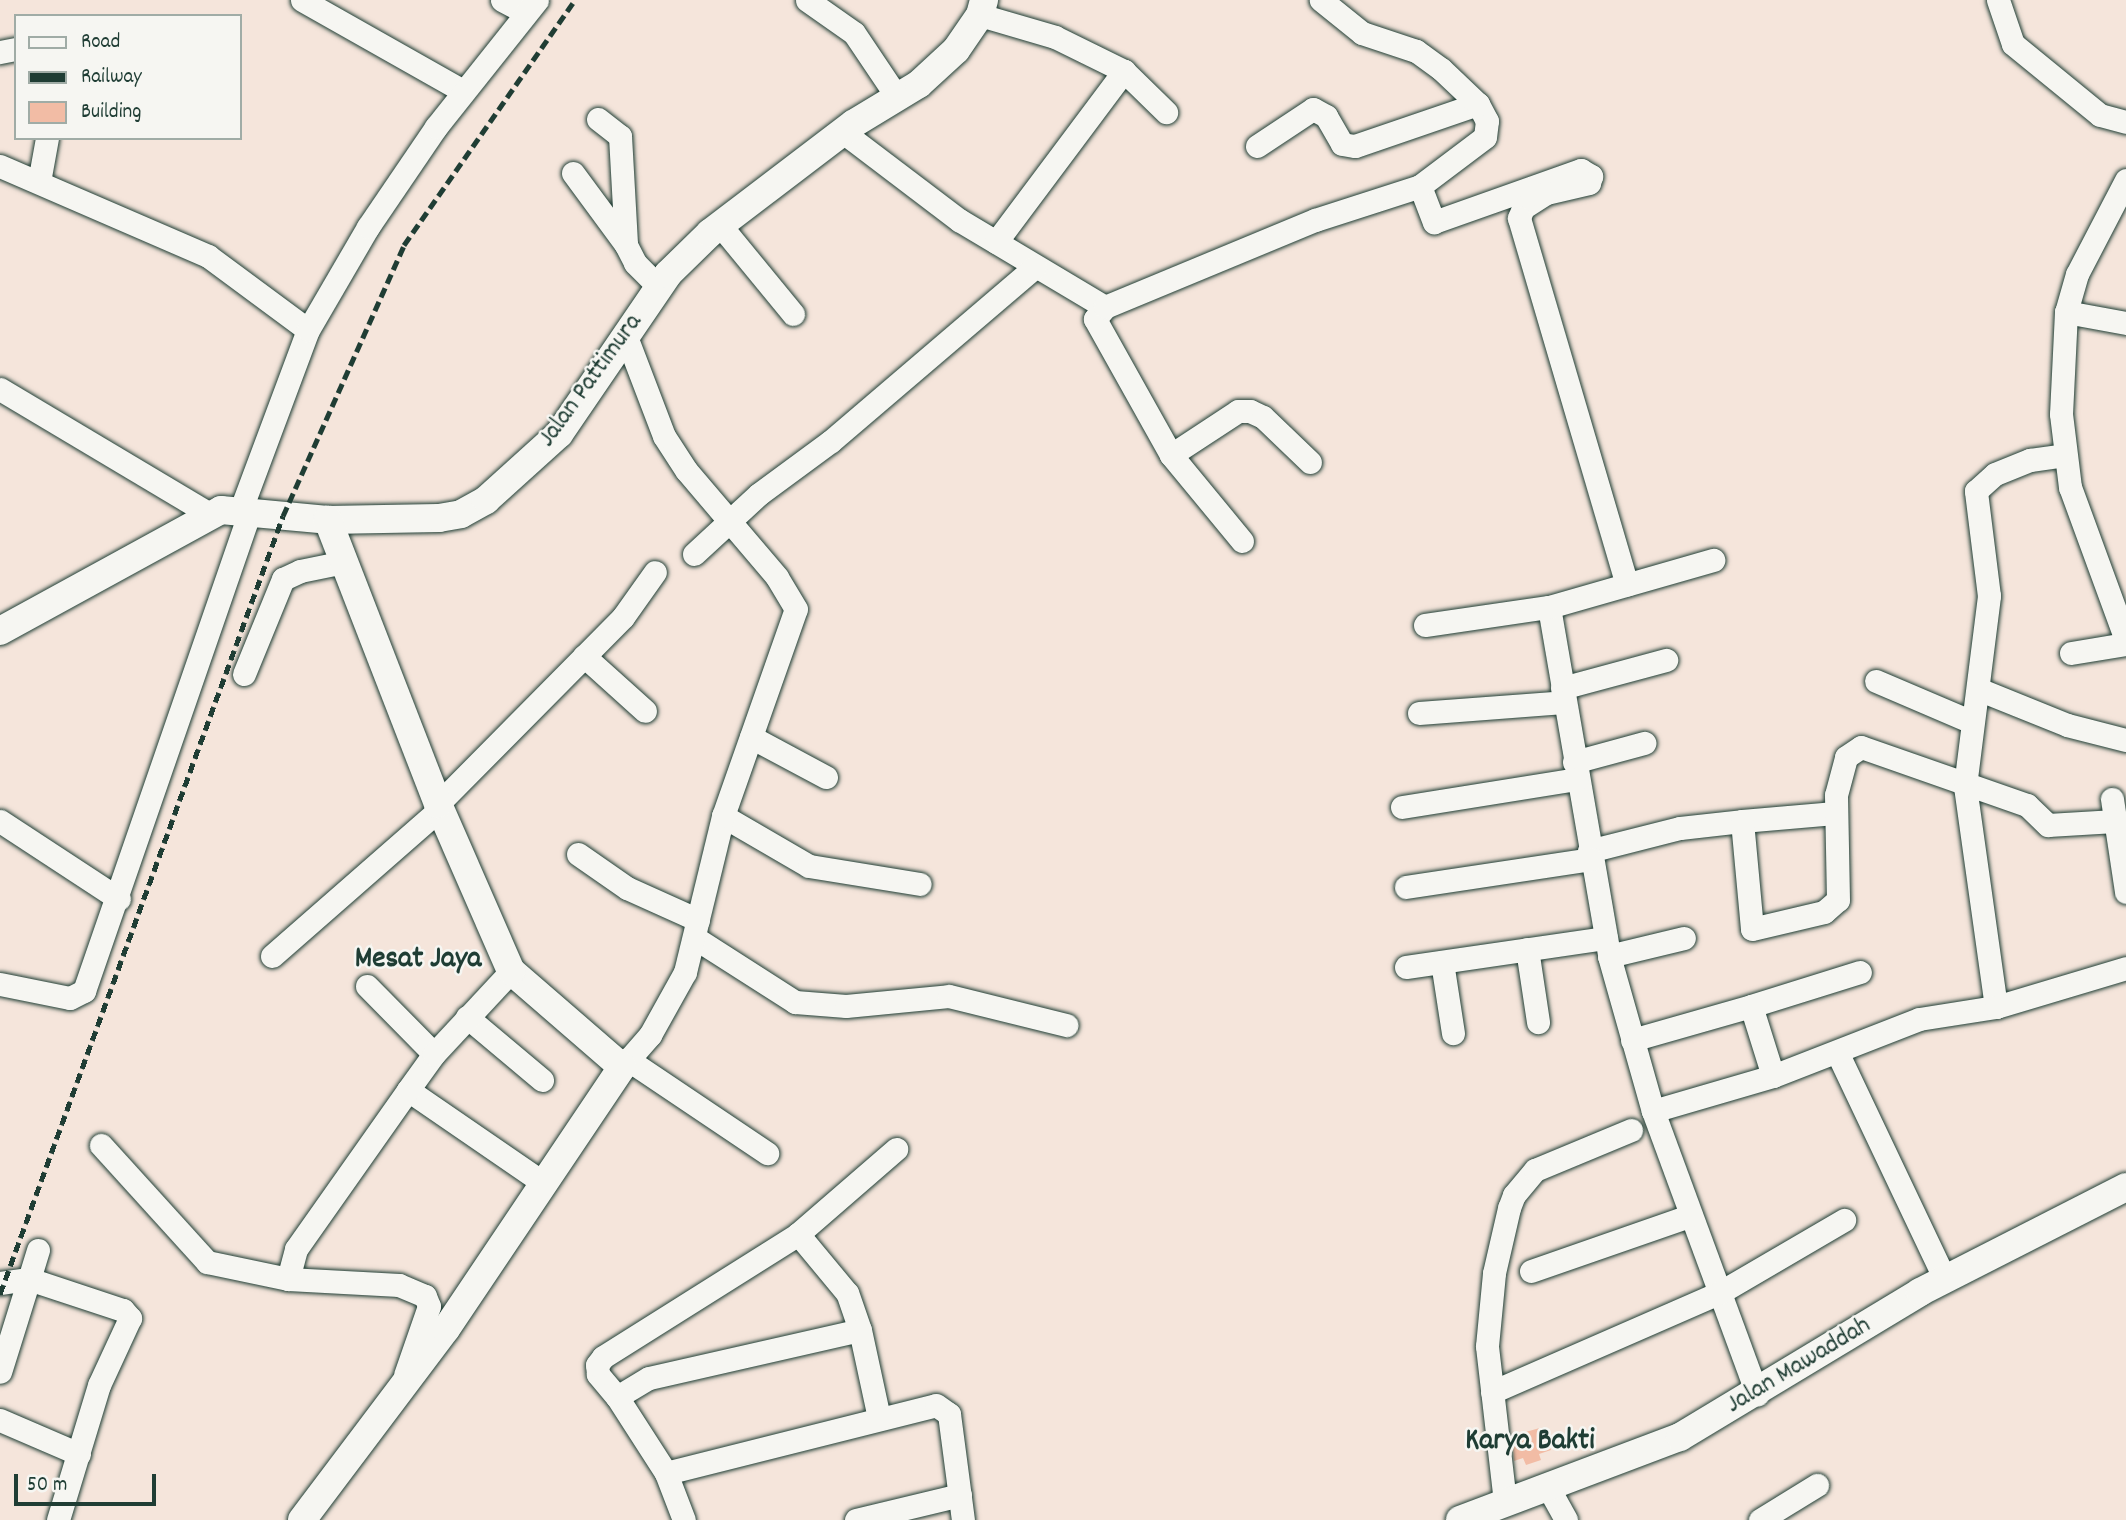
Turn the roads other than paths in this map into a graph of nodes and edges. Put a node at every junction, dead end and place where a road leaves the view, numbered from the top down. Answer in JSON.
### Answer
{"nodes":[{"id":1,"x":302,"y":0,"type":"edge"},
{"id":2,"x":502,"y":0,"type":"edge"},
{"id":3,"x":807,"y":0,"type":"edge"},
{"id":4,"x":1321,"y":0,"type":"edge"},
{"id":5,"x":1998,"y":0,"type":"edge"},
{"id":6,"x":532,"y":7,"type":"edge"},
{"id":7,"x":982,"y":7,"type":"edge"},
{"id":8,"x":1124,"y":71,"type":"junction"},
{"id":9,"x":463,"y":91,"type":"junction"},
{"id":10,"x":897,"y":97,"type":"junction"},
{"id":11,"x":1478,"y":104,"type":"junction"},
{"id":12,"x":1166,"y":112,"type":"dead end"},
{"id":13,"x":598,"y":119,"type":"dead end"},
{"id":14,"x":2126,"y":122,"type":"edge"},
{"id":15,"x":843,"y":132,"type":"junction"},
{"id":16,"x":47,"y":140,"type":"edge"},
{"id":17,"x":1257,"y":146,"type":"dead end"},
{"id":18,"x":0,"y":166,"type":"edge"},
{"id":19,"x":573,"y":173,"type":"dead end"},
{"id":20,"x":2126,"y":180,"type":"edge"},
{"id":21,"x":39,"y":182,"type":"junction"},
{"id":22,"x":1420,"y":186,"type":"junction"},
{"id":23,"x":720,"y":225,"type":"junction"},
{"id":24,"x":996,"y":242,"type":"junction"},
{"id":25,"x":626,"y":245,"type":"junction"},
{"id":26,"x":1035,"y":267,"type":"junction"},
{"id":27,"x":659,"y":287,"type":"junction"},
{"id":28,"x":1105,"y":307,"type":"junction"},
{"id":29,"x":2066,"y":312,"type":"junction"},
{"id":30,"x":793,"y":314,"type":"dead end"},
{"id":31,"x":2126,"y":323,"type":"edge"},
{"id":32,"x":309,"y":330,"type":"junction"},
{"id":33,"x":625,"y":334,"type":"junction"},
{"id":34,"x":0,"y":389,"type":"edge"},
{"id":35,"x":1171,"y":455,"type":"junction"},
{"id":36,"x":2065,"y":455,"type":"junction"},
{"id":37,"x":1310,"y":462,"type":"dead end"},
{"id":38,"x":246,"y":510,"type":"junction"},
{"id":39,"x":210,"y":514,"type":"junction"},
{"id":40,"x":328,"y":520,"type":"junction"},
{"id":41,"x":730,"y":524,"type":"junction"},
{"id":42,"x":1241,"y":541,"type":"dead end"},
{"id":43,"x":694,"y":554,"type":"dead end"},
{"id":44,"x":1713,"y":559,"type":"dead end"},
{"id":45,"x":344,"y":562,"type":"junction"},
{"id":46,"x":655,"y":572,"type":"dead end"},
{"id":47,"x":1627,"y":584,"type":"junction"},
{"id":48,"x":1549,"y":607,"type":"junction"},
{"id":49,"x":1425,"y":625,"type":"dead end"},
{"id":50,"x":0,"y":631,"type":"edge"},
{"id":51,"x":2126,"y":642,"type":"edge"},
{"id":52,"x":2071,"y":653,"type":"dead end"},
{"id":53,"x":584,"y":656,"type":"junction"},
{"id":54,"x":1667,"y":660,"type":"dead end"},
{"id":55,"x":244,"y":674,"type":"dead end"},
{"id":56,"x":1876,"y":681,"type":"dead end"},
{"id":57,"x":1978,"y":689,"type":"junction"},
{"id":58,"x":1563,"y":695,"type":"junction"},
{"id":59,"x":645,"y":711,"type":"dead end"},
{"id":60,"x":1419,"y":713,"type":"dead end"},
{"id":61,"x":1972,"y":722,"type":"junction"},
{"id":62,"x":751,"y":737,"type":"junction"},
{"id":63,"x":2126,"y":740,"type":"edge"},
{"id":64,"x":1644,"y":743,"type":"dead end"},
{"id":65,"x":1576,"y":771,"type":"junction"},
{"id":66,"x":826,"y":777,"type":"dead end"},
{"id":67,"x":1965,"y":786,"type":"junction"},
{"id":68,"x":439,"y":807,"type":"junction"},
{"id":69,"x":1402,"y":807,"type":"dead end"},
{"id":70,"x":1835,"y":813,"type":"junction"},
{"id":71,"x":723,"y":816,"type":"junction"},
{"id":72,"x":0,"y":821,"type":"edge"},
{"id":73,"x":1742,"y":821,"type":"junction"},
{"id":74,"x":578,"y":854,"type":"dead end"},
{"id":75,"x":2123,"y":854,"type":"edge"},
{"id":76,"x":1590,"y":855,"type":"junction"},
{"id":77,"x":920,"y":884,"type":"dead end"},
{"id":78,"x":1406,"y":887,"type":"dead end"},
{"id":79,"x":2126,"y":892,"type":"edge"},
{"id":80,"x":119,"y":899,"type":"junction"},
{"id":81,"x":696,"y":929,"type":"junction"},
{"id":82,"x":1684,"y":938,"type":"dead end"},
{"id":83,"x":1607,"y":947,"type":"junction"},
{"id":84,"x":1527,"y":950,"type":"junction"},
{"id":85,"x":272,"y":956,"type":"dead end"},
{"id":86,"x":1442,"y":962,"type":"junction"},
{"id":87,"x":1406,"y":967,"type":"dead end"},
{"id":88,"x":2126,"y":968,"type":"edge"},
{"id":89,"x":511,"y":971,"type":"junction"},
{"id":90,"x":1860,"y":972,"type":"dead end"},
{"id":91,"x":0,"y":984,"type":"edge"},
{"id":92,"x":367,"y":986,"type":"dead end"},
{"id":93,"x":1751,"y":1006,"type":"junction"},
{"id":94,"x":1996,"y":1007,"type":"junction"},
{"id":95,"x":467,"y":1017,"type":"junction"},
{"id":96,"x":1538,"y":1022,"type":"dead end"},
{"id":97,"x":1066,"y":1025,"type":"dead end"},
{"id":98,"x":1453,"y":1033,"type":"dead end"},
{"id":99,"x":1632,"y":1040,"type":"junction"},
{"id":100,"x":1837,"y":1052,"type":"junction"},
{"id":101,"x":434,"y":1054,"type":"junction"},
{"id":102,"x":625,"y":1063,"type":"junction"},
{"id":103,"x":1773,"y":1076,"type":"junction"},
{"id":104,"x":542,"y":1080,"type":"dead end"},
{"id":105,"x":408,"y":1090,"type":"junction"},
{"id":106,"x":1653,"y":1111,"type":"junction"},
{"id":107,"x":1631,"y":1130,"type":"dead end"},
{"id":108,"x":101,"y":1145,"type":"dead end"},
{"id":109,"x":896,"y":1149,"type":"dead end"},
{"id":110,"x":767,"y":1153,"type":"dead end"},
{"id":111,"x":542,"y":1181,"type":"junction"},
{"id":112,"x":2126,"y":1187,"type":"edge"},
{"id":113,"x":1689,"y":1216,"type":"junction"},
{"id":114,"x":1844,"y":1220,"type":"dead end"},
{"id":115,"x":798,"y":1234,"type":"junction"},
{"id":116,"x":38,"y":1250,"type":"dead end"},
{"id":117,"x":291,"y":1268,"type":"junction"},
{"id":118,"x":1531,"y":1271,"type":"dead end"},
{"id":119,"x":29,"y":1279,"type":"junction"},
{"id":120,"x":1945,"y":1279,"type":"junction"},
{"id":121,"x":0,"y":1283,"type":"edge"},
{"id":122,"x":1719,"y":1293,"type":"junction"},
{"id":123,"x":860,"y":1330,"type":"junction"},
{"id":124,"x":0,"y":1372,"type":"edge"},
{"id":125,"x":1492,"y":1392,"type":"junction"},
{"id":126,"x":398,"y":1394,"type":"junction"},
{"id":127,"x":1757,"y":1394,"type":"junction"},
{"id":128,"x":617,"y":1396,"type":"junction"},
{"id":129,"x":879,"y":1418,"type":"junction"},
{"id":130,"x":0,"y":1420,"type":"edge"},
{"id":131,"x":79,"y":1454,"type":"junction"},
{"id":132,"x":666,"y":1473,"type":"junction"},
{"id":133,"x":1817,"y":1485,"type":"dead end"},
{"id":134,"x":1549,"y":1489,"type":"junction"},
{"id":135,"x":960,"y":1495,"type":"junction"},
{"id":136,"x":1505,"y":1502,"type":"junction"},
{"id":137,"x":680,"y":1517,"type":"edge"},
{"id":138,"x":304,"y":1519,"type":"edge"},
{"id":139,"x":58,"y":1520,"type":"edge"},
{"id":140,"x":856,"y":1520,"type":"edge"},
{"id":141,"x":963,"y":1520,"type":"edge"},
{"id":142,"x":1460,"y":1520,"type":"edge"},
{"id":143,"x":1566,"y":1520,"type":"edge"},
{"id":144,"x":1760,"y":1520,"type":"edge"}],
"edges":[{"from":1,"to":9,"type":"street"},
{"from":2,"to":6,"type":"street"},
{"from":3,"to":10,"type":"street"},
{"from":4,"to":11,"type":"street"},
{"from":5,"to":14,"type":"street"},
{"from":6,"to":9,"type":"street"},
{"from":7,"to":8,"type":"street"},
{"from":7,"to":10,"type":"street","name":"Jalan Pattimura"},
{"from":8,"to":12,"type":"street"},
{"from":8,"to":24,"type":"street"},
{"from":9,"to":32,"type":"street"},
{"from":10,"to":15,"type":"street","name":"Jalan Pattimura"},
{"from":11,"to":17,"type":"street"},
{"from":11,"to":22,"type":"street"},
{"from":13,"to":25,"type":"street"},
{"from":15,"to":23,"type":"street","name":"Jalan Pattimura"},
{"from":15,"to":24,"type":"street"},
{"from":16,"to":21,"type":"street"},
{"from":18,"to":21,"type":"street"},
{"from":19,"to":25,"type":"street"},
{"from":20,"to":29,"type":"street"},
{"from":21,"to":32,"type":"street"},
{"from":22,"to":28,"type":"street"},
{"from":22,"to":47,"type":"street"},
{"from":23,"to":27,"type":"street","name":"Jalan Pattimura"},
{"from":23,"to":30,"type":"street"},
{"from":24,"to":26,"type":"street"},
{"from":25,"to":27,"type":"street"},
{"from":26,"to":28,"type":"street"},
{"from":26,"to":41,"type":"street"},
{"from":27,"to":33,"type":"street","name":"Jalan Pattimura"},
{"from":28,"to":35,"type":"street"},
{"from":29,"to":31,"type":"street"},
{"from":29,"to":36,"type":"street"},
{"from":32,"to":38,"type":"street"},
{"from":33,"to":40,"type":"street","name":"Jalan Pattimura"},
{"from":33,"to":41,"type":"street"},
{"from":34,"to":39,"type":"street"},
{"from":35,"to":37,"type":"street"},
{"from":35,"to":42,"type":"street"},
{"from":36,"to":51,"type":"street"},
{"from":36,"to":57,"type":"street"},
{"from":38,"to":39,"type":"street","name":"Jalan Pattimura"},
{"from":38,"to":40,"type":"street","name":"Jalan Pattimura"},
{"from":38,"to":80,"type":"street"},
{"from":39,"to":50,"type":"street","name":"Jalan Pattimura"},
{"from":40,"to":45,"type":"street"},
{"from":41,"to":43,"type":"street"},
{"from":41,"to":62,"type":"street"},
{"from":44,"to":47,"type":"street"},
{"from":45,"to":55,"type":"street"},
{"from":45,"to":68,"type":"street"},
{"from":46,"to":53,"type":"street"},
{"from":47,"to":48,"type":"street"},
{"from":48,"to":49,"type":"street"},
{"from":48,"to":58,"type":"street"},
{"from":51,"to":52,"type":"street"},
{"from":53,"to":59,"type":"street"},
{"from":53,"to":68,"type":"street"},
{"from":54,"to":58,"type":"street"},
{"from":56,"to":61,"type":"street"},
{"from":57,"to":61,"type":"street"},
{"from":57,"to":63,"type":"street"},
{"from":58,"to":60,"type":"street"},
{"from":58,"to":65,"type":"street"},
{"from":61,"to":67,"type":"street"},
{"from":62,"to":66,"type":"street"},
{"from":62,"to":71,"type":"street"},
{"from":64,"to":65,"type":"street"},
{"from":65,"to":69,"type":"street"},
{"from":65,"to":76,"type":"street"},
{"from":67,"to":70,"type":"street"},
{"from":67,"to":75,"type":"street"},
{"from":67,"to":94,"type":"street"},
{"from":68,"to":85,"type":"street"},
{"from":68,"to":89,"type":"street"},
{"from":70,"to":73,"type":"street"},
{"from":70,"to":73,"type":"street"},
{"from":71,"to":77,"type":"street"},
{"from":71,"to":81,"type":"street"},
{"from":72,"to":80,"type":"street"},
{"from":73,"to":76,"type":"street"},
{"from":74,"to":81,"type":"street"},
{"from":75,"to":79,"type":"street"},
{"from":76,"to":78,"type":"street"},
{"from":76,"to":83,"type":"street"},
{"from":80,"to":91,"type":"street"},
{"from":81,"to":97,"type":"street"},
{"from":81,"to":102,"type":"street"},
{"from":82,"to":83,"type":"street"},
{"from":83,"to":84,"type":"street"},
{"from":83,"to":99,"type":"street"},
{"from":84,"to":86,"type":"street"},
{"from":84,"to":96,"type":"street"},
{"from":86,"to":87,"type":"street"},
{"from":86,"to":98,"type":"street"},
{"from":88,"to":94,"type":"street"},
{"from":89,"to":95,"type":"street"},
{"from":89,"to":102,"type":"street"},
{"from":90,"to":93,"type":"street"},
{"from":92,"to":101,"type":"street"},
{"from":93,"to":99,"type":"street"},
{"from":93,"to":103,"type":"street"},
{"from":94,"to":100,"type":"street"},
{"from":95,"to":101,"type":"street"},
{"from":95,"to":104,"type":"street"},
{"from":99,"to":106,"type":"street"},
{"from":100,"to":103,"type":"street"},
{"from":100,"to":120,"type":"street"},
{"from":101,"to":105,"type":"street"},
{"from":102,"to":110,"type":"street"},
{"from":102,"to":111,"type":"street"},
{"from":103,"to":106,"type":"street"},
{"from":105,"to":111,"type":"street"},
{"from":105,"to":117,"type":"street"},
{"from":106,"to":113,"type":"street"},
{"from":107,"to":125,"type":"street"},
{"from":108,"to":117,"type":"street"},
{"from":109,"to":115,"type":"street"},
{"from":111,"to":126,"type":"street"},
{"from":112,"to":120,"type":"street","name":"Jalan Mawaddah"},
{"from":113,"to":118,"type":"street"},
{"from":113,"to":122,"type":"street"},
{"from":114,"to":122,"type":"street"},
{"from":115,"to":123,"type":"street"},
{"from":115,"to":128,"type":"street"},
{"from":116,"to":119,"type":"street"},
{"from":117,"to":126,"type":"street"},
{"from":119,"to":121,"type":"street"},
{"from":119,"to":124,"type":"street"},
{"from":119,"to":131,"type":"street"},
{"from":120,"to":127,"type":"street","name":"Jalan Mawaddah"},
{"from":122,"to":125,"type":"street"},
{"from":122,"to":127,"type":"street"},
{"from":123,"to":128,"type":"street"},
{"from":123,"to":129,"type":"street"},
{"from":125,"to":136,"type":"street"},
{"from":126,"to":138,"type":"street"},
{"from":127,"to":134,"type":"street","name":"Jalan Mawaddah"},
{"from":128,"to":132,"type":"street"},
{"from":129,"to":132,"type":"street"},
{"from":129,"to":135,"type":"street"},
{"from":130,"to":131,"type":"street"},
{"from":131,"to":139,"type":"street"},
{"from":132,"to":137,"type":"street"},
{"from":133,"to":144,"type":"street"},
{"from":134,"to":136,"type":"street","name":"Jalan Mawaddah"},
{"from":134,"to":143,"type":"street"},
{"from":135,"to":140,"type":"street"},
{"from":135,"to":141,"type":"street"},
{"from":136,"to":142,"type":"street","name":"Jalan Mawaddah"}]}
